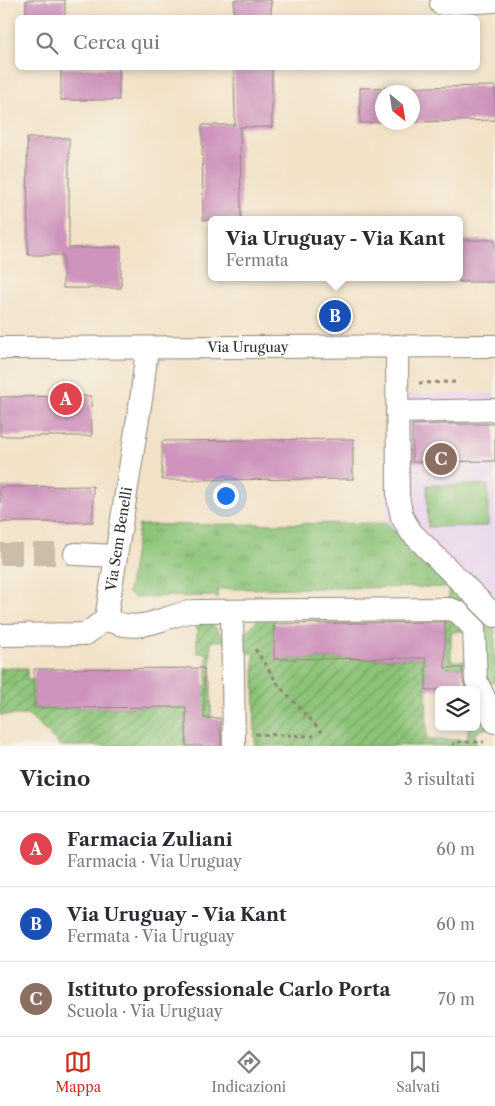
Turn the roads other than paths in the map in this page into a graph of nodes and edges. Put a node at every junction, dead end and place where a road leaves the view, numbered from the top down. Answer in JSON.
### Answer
{"nodes":[{"id":1,"x":495,"y":1,"type":"edge"},
{"id":2,"x":441,"y":4,"type":"dead end"},
{"id":3,"x":397,"y":346,"type":"junction"},
{"id":4,"x":495,"y":346,"type":"edge"},
{"id":5,"x":0,"y":348,"type":"edge"},
{"id":6,"x":147,"y":348,"type":"junction"},
{"id":7,"x":495,"y":410,"type":"edge"},
{"id":8,"x":397,"y":412,"type":"junction"},
{"id":9,"x":75,"y":554,"type":"tunnel mouth"},
{"id":10,"x":116,"y":556,"type":"junction"},
{"id":11,"x":232,"y":611,"type":"junction"},
{"id":12,"x":495,"y":616,"type":"edge"},
{"id":13,"x":106,"y":619,"type":"junction"},
{"id":14,"x":0,"y":635,"type":"edge"},
{"id":15,"x":491,"y":732,"type":"edge"},
{"id":16,"x":234,"y":740,"type":"edge"}],
"edges":[{"from":1,"to":2,"type":"street"},
{"from":3,"to":4,"type":"street","name":"Via Uruguay"},
{"from":3,"to":6,"type":"street","name":"Via Uruguay"},
{"from":3,"to":8,"type":"street"},
{"from":5,"to":6,"type":"street","name":"Via Uruguay"},
{"from":6,"to":10,"type":"street","name":"Via Sem Benelli"},
{"from":7,"to":8,"type":"street"},
{"from":8,"to":12,"type":"street"},
{"from":9,"to":10,"type":"street"},
{"from":10,"to":13,"type":"street","name":"Via Sem Benelli"},
{"from":11,"to":13,"type":"street"},
{"from":11,"to":15,"type":"street"},
{"from":11,"to":16,"type":"street"},
{"from":13,"to":14,"type":"street"}]}
